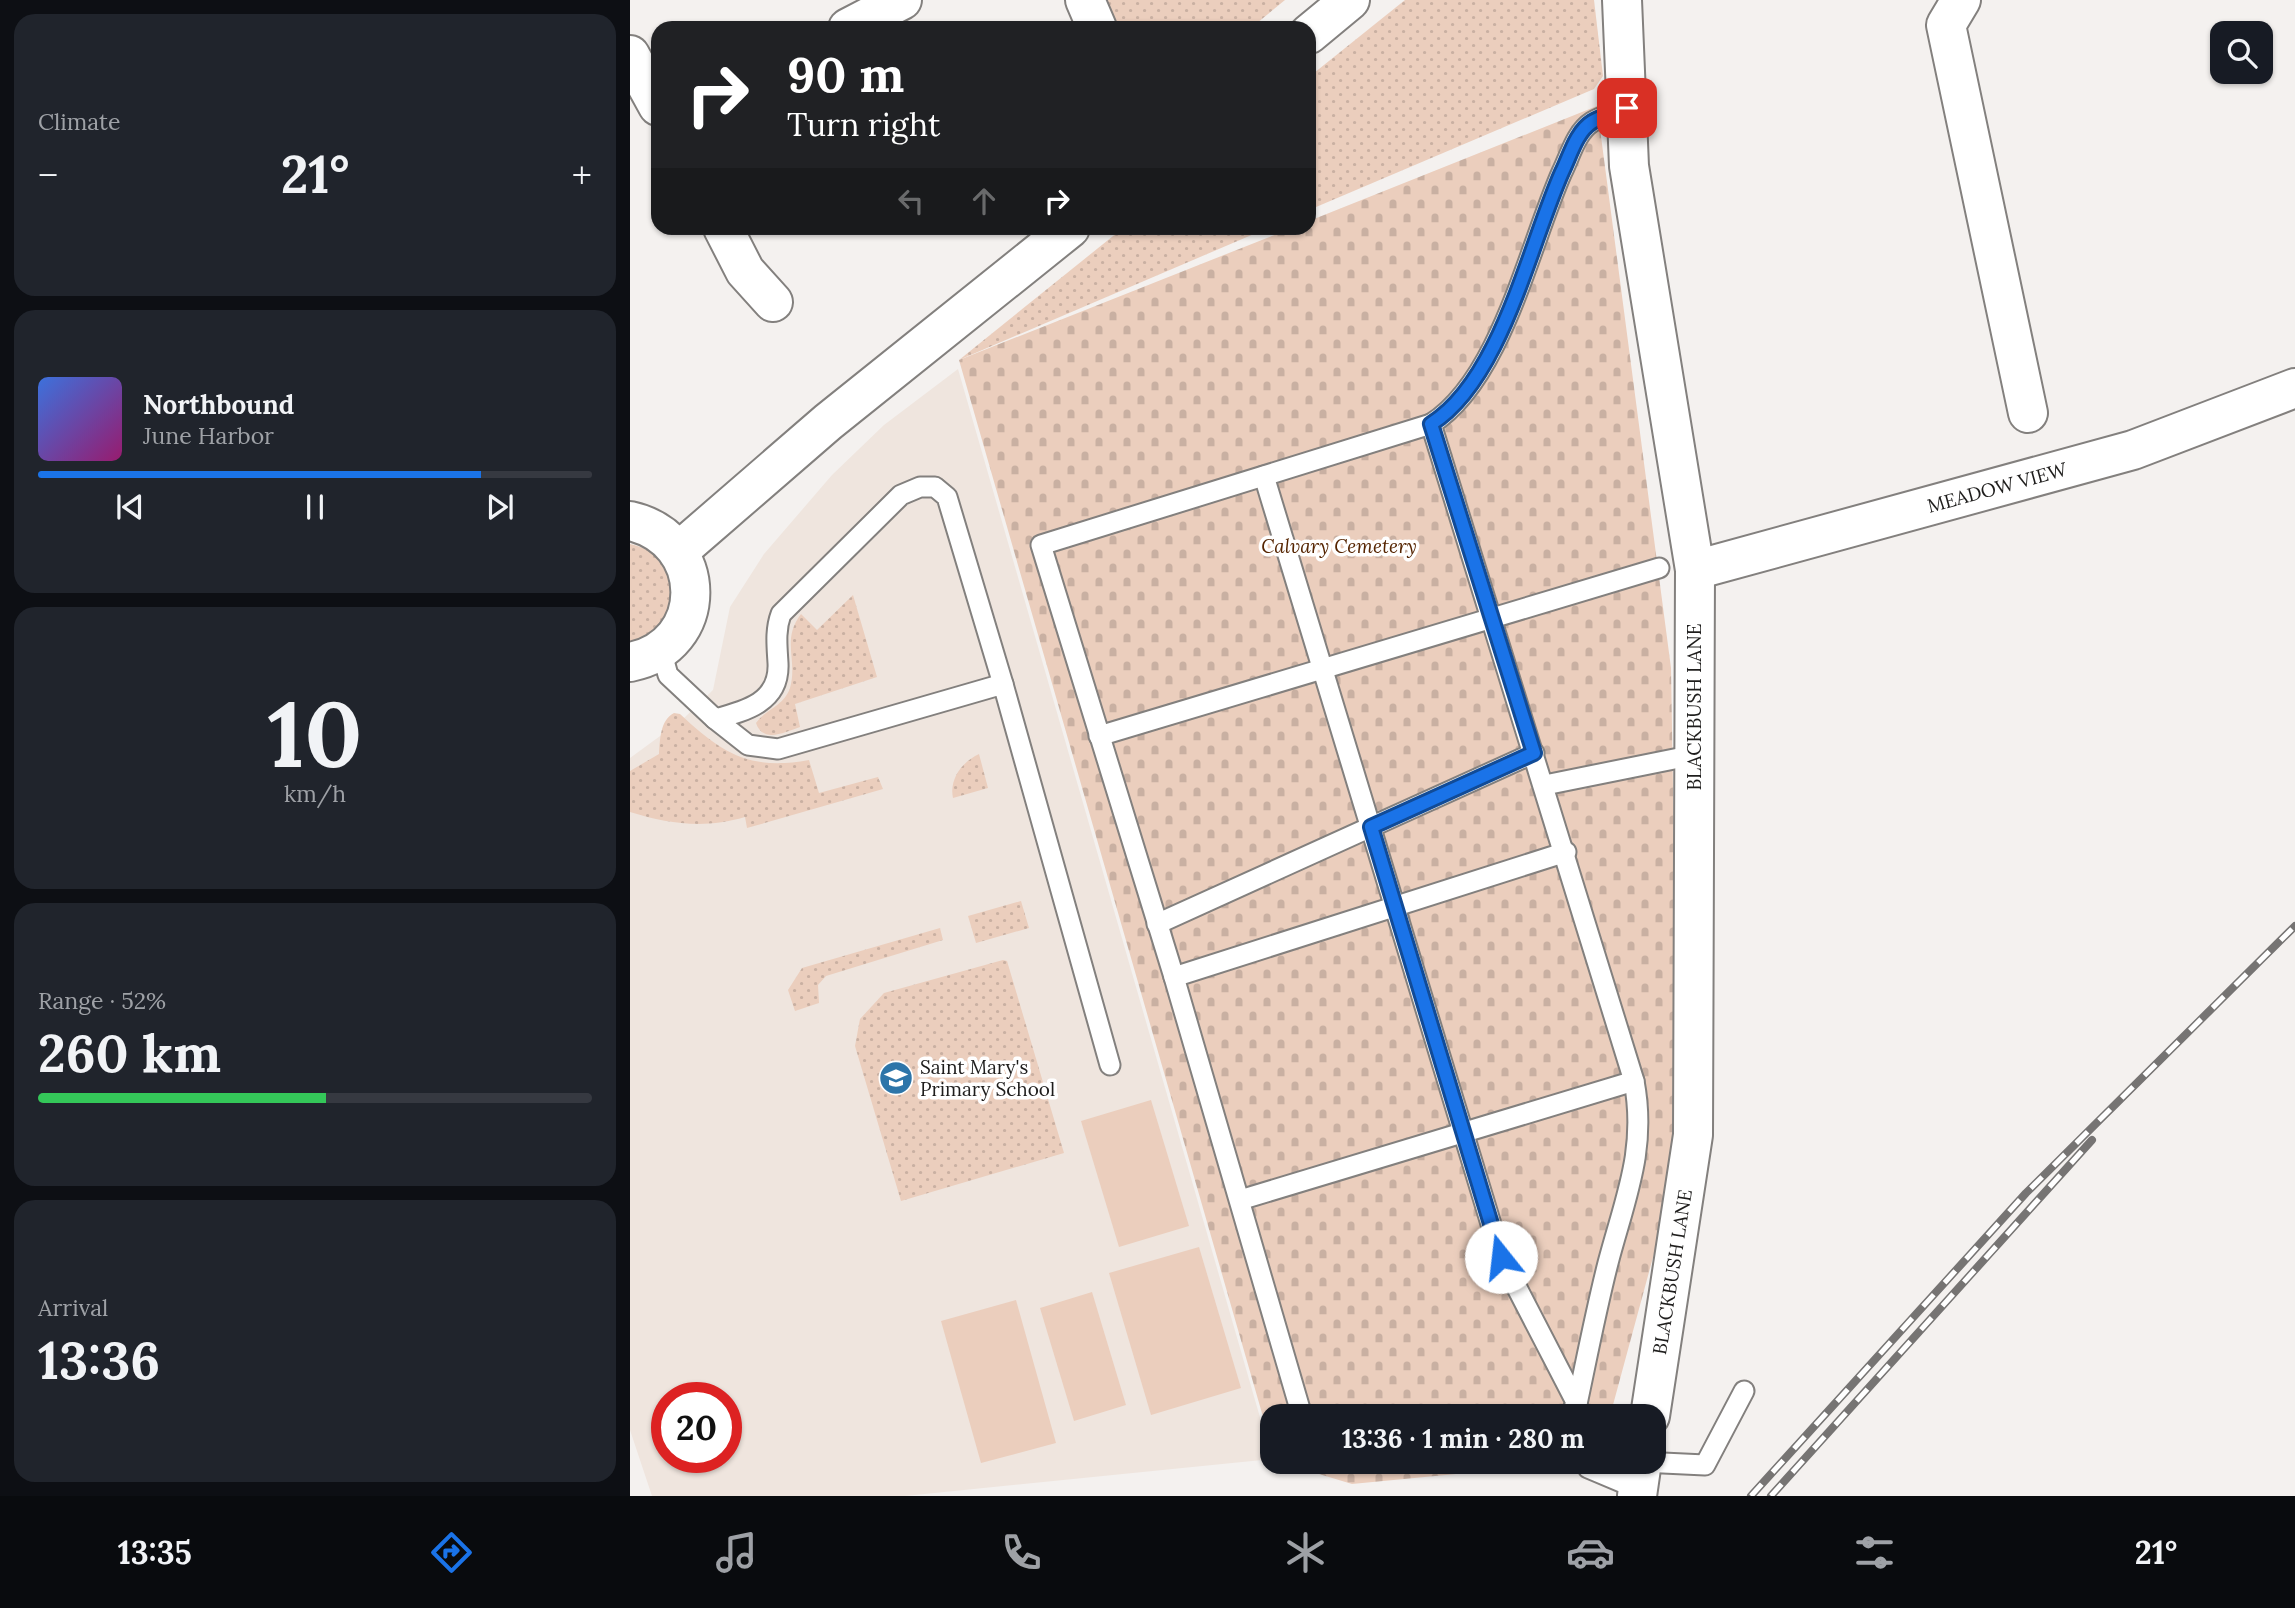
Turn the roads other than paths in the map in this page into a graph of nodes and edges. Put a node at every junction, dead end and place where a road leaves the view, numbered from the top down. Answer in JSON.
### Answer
{"nodes":[{"id":1,"x":902,"y":0,"type":"edge"},
{"id":2,"x":1086,"y":0,"type":"edge"},
{"id":3,"x":1350,"y":0,"type":"edge"},
{"id":4,"x":1622,"y":0,"type":"edge"},
{"id":5,"x":1961,"y":0,"type":"edge"},
{"id":6,"x":862,"y":21,"type":"edge"},
{"id":7,"x":1094,"y":21,"type":"edge"},
{"id":8,"x":1316,"y":28,"type":"edge"},
{"id":9,"x":630,"y":55,"type":"edge"},
{"id":10,"x":651,"y":93,"type":"edge"},
{"id":11,"x":1627,"y":108,"type":"junction"},
{"id":12,"x":727,"y":235,"type":"edge"},
{"id":13,"x":1061,"y":235,"type":"edge"},
{"id":14,"x":773,"y":302,"type":"dead end"},
{"id":15,"x":2295,"y":388,"type":"edge"},
{"id":16,"x":2028,"y":413,"type":"dead end"},
{"id":17,"x":1431,"y":424,"type":"junction"},
{"id":18,"x":1264,"y":476,"type":"junction"},
{"id":19,"x":630,"y":521,"type":"edge"},
{"id":20,"x":679,"y":551,"type":"junction"},
{"id":21,"x":1677,"y":569,"type":"junction"},
{"id":22,"x":1492,"y":616,"type":"junction"},
{"id":23,"x":645,"y":656,"type":"edge"},
{"id":24,"x":1323,"y":669,"type":"junction"},
{"id":25,"x":1003,"y":684,"type":"junction"},
{"id":26,"x":715,"y":719,"type":"junction"},
{"id":27,"x":1099,"y":736,"type":"junction"},
{"id":28,"x":1534,"y":753,"type":"junction"},
{"id":29,"x":1694,"y":755,"type":"junction"},
{"id":30,"x":1545,"y":785,"type":"junction"},
{"id":31,"x":1371,"y":827,"type":"junction"},
{"id":32,"x":1566,"y":852,"type":"junction"},
{"id":33,"x":1395,"y":905,"type":"junction"},
{"id":34,"x":1157,"y":925,"type":"junction"},
{"id":35,"x":1174,"y":977,"type":"junction"},
{"id":36,"x":1110,"y":1066,"type":"dead end"},
{"id":37,"x":1634,"y":1081,"type":"junction"},
{"id":38,"x":1465,"y":1131,"type":"junction"},
{"id":39,"x":1240,"y":1200,"type":"junction"},
{"id":40,"x":1744,"y":1391,"type":"dead end"},
{"id":41,"x":1299,"y":1404,"type":"edge"},
{"id":42,"x":1569,"y":1404,"type":"edge"},
{"id":43,"x":1573,"y":1404,"type":"edge"},
{"id":44,"x":1652,"y":1404,"type":"edge"},
{"id":45,"x":1623,"y":1474,"type":"edge"},
{"id":46,"x":1640,"y":1477,"type":"edge"}],
"edges":[{"from":1,"to":6,"type":"street"},
{"from":2,"to":7,"type":"street"},
{"from":3,"to":8,"type":"street"},
{"from":4,"to":11,"type":"street","name":"BLACKBUSH LANE"},
{"from":5,"to":16,"type":"street"},
{"from":9,"to":10,"type":"street"},
{"from":11,"to":17,"type":"lane"},
{"from":11,"to":21,"type":"street","name":"BLACKBUSH LANE"},
{"from":12,"to":14,"type":"street"},
{"from":13,"to":20,"type":"street"},
{"from":15,"to":21,"type":"street","name":"MEADOW VIEW"},
{"from":17,"to":18,"type":"lane"},
{"from":17,"to":22,"type":"lane"},
{"from":18,"to":24,"type":"lane"},
{"from":18,"to":27,"type":"lane"},
{"from":19,"to":20,"type":"street"},
{"from":20,"to":23,"type":"street"},
{"from":21,"to":22,"type":"lane"},
{"from":21,"to":29,"type":"street","name":"BLACKBUSH LANE"},
{"from":22,"to":24,"type":"lane"},
{"from":22,"to":28,"type":"lane"},
{"from":23,"to":26,"type":"lane"},
{"from":24,"to":27,"type":"lane"},
{"from":24,"to":31,"type":"lane"},
{"from":25,"to":26,"type":"lane"},
{"from":25,"to":26,"type":"lane"},
{"from":25,"to":36,"type":"lane"},
{"from":27,"to":34,"type":"lane"},
{"from":28,"to":30,"type":"lane"},
{"from":28,"to":31,"type":"lane"},
{"from":29,"to":30,"type":"lane"},
{"from":29,"to":44,"type":"street","name":"BLACKBUSH LANE"},
{"from":30,"to":32,"type":"lane"},
{"from":31,"to":33,"type":"lane"},
{"from":31,"to":34,"type":"lane"},
{"from":32,"to":33,"type":"lane"},
{"from":32,"to":37,"type":"lane"},
{"from":33,"to":35,"type":"lane"},
{"from":33,"to":38,"type":"lane"},
{"from":34,"to":35,"type":"lane"},
{"from":35,"to":39,"type":"lane"},
{"from":37,"to":38,"type":"lane"},
{"from":37,"to":43,"type":"lane"},
{"from":38,"to":39,"type":"lane"},
{"from":38,"to":42,"type":"lane"},
{"from":39,"to":41,"type":"lane"},
{"from":40,"to":46,"type":"lane"},
{"from":45,"to":46,"type":"lane"}]}
